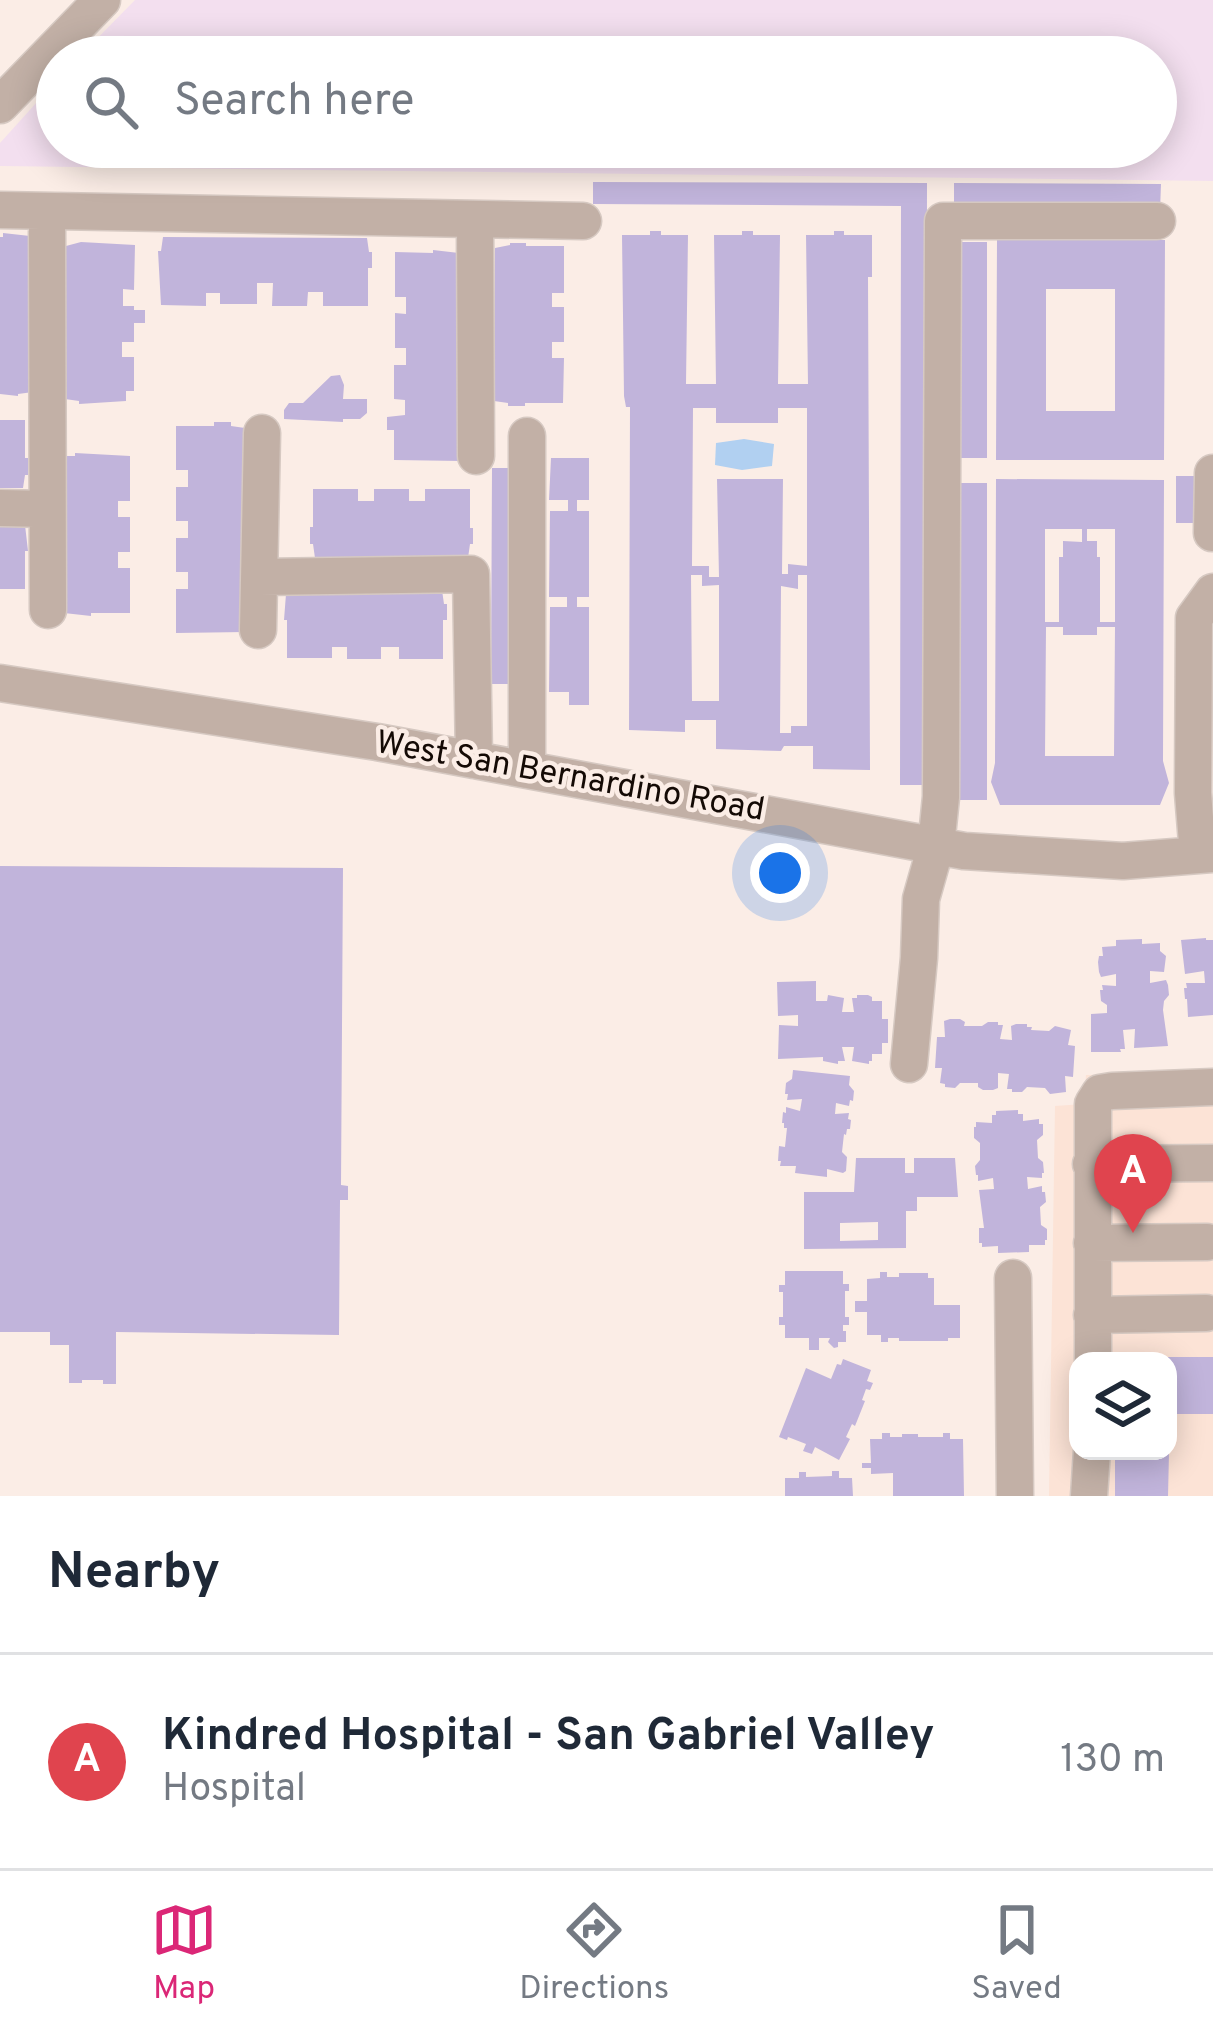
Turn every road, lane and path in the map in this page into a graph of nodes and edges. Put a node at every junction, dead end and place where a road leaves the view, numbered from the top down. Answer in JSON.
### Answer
{"nodes":[{"id":1,"x":102,"y":0,"type":"edge"},
{"id":2,"x":67,"y":36,"type":"edge"},
{"id":3,"x":36,"y":68,"type":"edge"},
{"id":4,"x":0,"y":105,"type":"edge"},
{"id":5,"x":0,"y":210,"type":"edge"},
{"id":6,"x":46,"y":211,"type":"junction"},
{"id":7,"x":475,"y":219,"type":"junction"},
{"id":8,"x":1157,"y":220,"type":"dead end"},
{"id":9,"x":583,"y":221,"type":"dead end"},
{"id":10,"x":262,"y":433,"type":"dead end"},
{"id":11,"x":527,"y":436,"type":"dead end"},
{"id":12,"x":476,"y":457,"type":"dead end"},
{"id":13,"x":1213,"y":473,"type":"edge"},
{"id":14,"x":0,"y":508,"type":"edge"},
{"id":15,"x":47,"y":509,"type":"junction"},
{"id":16,"x":1212,"y":533,"type":"edge"},
{"id":17,"x":260,"y":577,"type":"junction"},
{"id":18,"x":1213,"y":592,"type":"edge"},
{"id":19,"x":48,"y":610,"type":"dead end"},
{"id":20,"x":259,"y":630,"type":"dead end"},
{"id":21,"x":0,"y":682,"type":"edge"},
{"id":22,"x":1203,"y":732,"type":"edge"},
{"id":23,"x":474,"y":760,"type":"junction"},
{"id":24,"x":527,"y":770,"type":"junction"},
{"id":25,"x":936,"y":846,"type":"junction"},
{"id":26,"x":1205,"y":854,"type":"edge"},
{"id":27,"x":908,"y":1064,"type":"dead end"},
{"id":28,"x":1213,"y":1087,"type":"edge"},
{"id":29,"x":1213,"y":1163,"type":"edge"},
{"id":30,"x":1091,"y":1164,"type":"junction"},
{"id":31,"x":1207,"y":1242,"type":"dead end"},
{"id":32,"x":1092,"y":1244,"type":"junction"},
{"id":33,"x":1012,"y":1278,"type":"dead end"},
{"id":34,"x":1206,"y":1313,"type":"dead end"},
{"id":35,"x":1092,"y":1316,"type":"junction"},
{"id":36,"x":1093,"y":1352,"type":"edge"},
{"id":37,"x":1091,"y":1460,"type":"edge"},
{"id":38,"x":1015,"y":1496,"type":"edge"},
{"id":39,"x":1089,"y":1496,"type":"edge"}],
"edges":[{"from":1,"to":2,"type":"street"},
{"from":3,"to":4,"type":"street"},
{"from":5,"to":6,"type":"street"},
{"from":6,"to":7,"type":"street"},
{"from":6,"to":15,"type":"street"},
{"from":7,"to":9,"type":"street"},
{"from":7,"to":12,"type":"street"},
{"from":8,"to":25,"type":"street"},
{"from":10,"to":17,"type":"street"},
{"from":11,"to":24,"type":"street"},
{"from":13,"to":16,"type":"street"},
{"from":14,"to":15,"type":"street"},
{"from":15,"to":19,"type":"street"},
{"from":17,"to":20,"type":"street"},
{"from":17,"to":23,"type":"street"},
{"from":18,"to":22,"type":"street"},
{"from":21,"to":23,"type":"street","name":"West San Bernardino Road"},
{"from":22,"to":26,"type":"street"},
{"from":23,"to":24,"type":"street","name":"West San Bernardino Road"},
{"from":24,"to":25,"type":"street","name":"West San Bernardino Road"},
{"from":25,"to":26,"type":"street","name":"West San Bernardino Road"},
{"from":25,"to":27,"type":"street"},
{"from":28,"to":30,"type":"street"},
{"from":29,"to":30,"type":"street"},
{"from":30,"to":32,"type":"street"},
{"from":31,"to":32,"type":"street"},
{"from":32,"to":35,"type":"street"},
{"from":33,"to":38,"type":"street"},
{"from":34,"to":35,"type":"street"},
{"from":35,"to":36,"type":"street"},
{"from":37,"to":39,"type":"street"}]}
